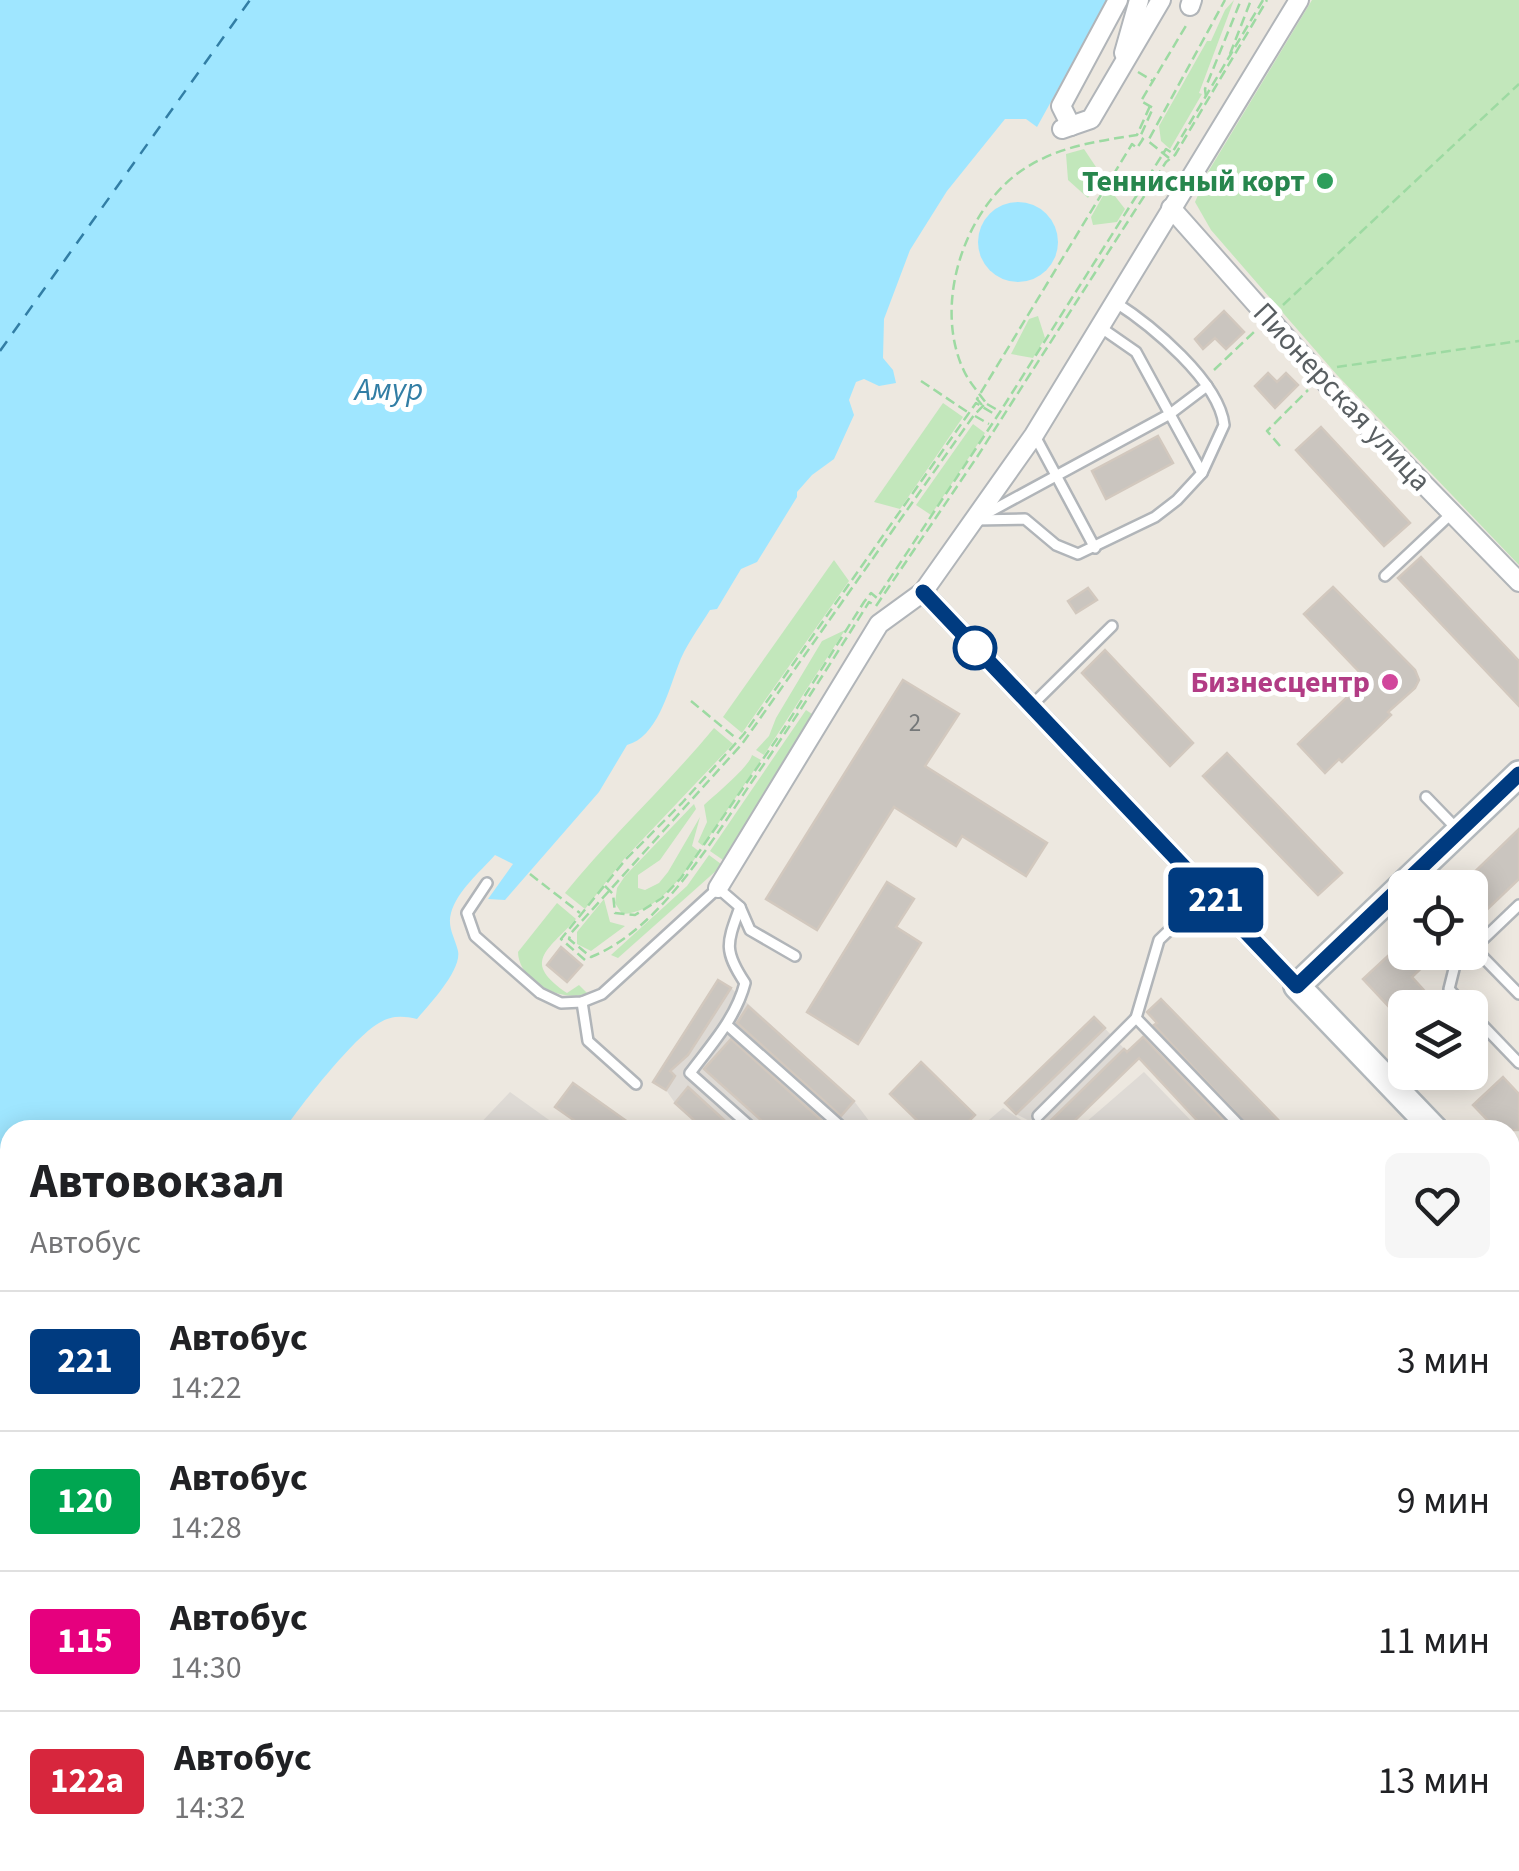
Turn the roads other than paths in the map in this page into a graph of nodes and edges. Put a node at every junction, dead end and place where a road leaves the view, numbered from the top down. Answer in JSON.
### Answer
{"nodes":[{"id":1,"x":1118,"y":0,"type":"edge"},
{"id":2,"x":1139,"y":0,"type":"edge"},
{"id":3,"x":1161,"y":0,"type":"edge"},
{"id":4,"x":1299,"y":0,"type":"edge"},
{"id":5,"x":1124,"y":64,"type":"junction"},
{"id":6,"x":1170,"y":208,"type":"junction"},
{"id":7,"x":1116,"y":302,"type":"junction"},
{"id":8,"x":1100,"y":327,"type":"junction"},
{"id":9,"x":1206,"y":386,"type":"junction"},
{"id":10,"x":1170,"y":414,"type":"junction"},
{"id":11,"x":1034,"y":434,"type":"junction"},
{"id":12,"x":1202,"y":474,"type":"junction"},
{"id":13,"x":1057,"y":478,"type":"junction"},
{"id":14,"x":1451,"y":514,"type":"junction"},
{"id":15,"x":975,"y":520,"type":"junction"},
{"id":16,"x":1096,"y":548,"type":"junction"},
{"id":17,"x":1385,"y":576,"type":"dead end"},
{"id":18,"x":1519,"y":582,"type":"edge"},
{"id":19,"x":923,"y":592,"type":"junction"},
{"id":20,"x":1112,"y":626,"type":"dead end"},
{"id":21,"x":1030,"y":707,"type":"junction"},
{"id":22,"x":1517,"y":779,"type":"edge"},
{"id":23,"x":1426,"y":797,"type":"dead end"},
{"id":24,"x":1458,"y":830,"type":"junction"},
{"id":25,"x":1424,"y":870,"type":"edge"},
{"id":26,"x":487,"y":883,"type":"dead end"},
{"id":27,"x":718,"y":888,"type":"junction"},
{"id":28,"x":1208,"y":892,"type":"junction"},
{"id":29,"x":1519,"y":905,"type":"edge"},
{"id":30,"x":740,"y":907,"type":"junction"},
{"id":31,"x":1388,"y":909,"type":"edge"},
{"id":32,"x":795,"y":956,"type":"dead end"},
{"id":33,"x":1297,"y":986,"type":"junction"},
{"id":34,"x":1519,"y":994,"type":"edge"},
{"id":35,"x":582,"y":1002,"type":"junction"},
{"id":36,"x":1136,"y":1018,"type":"junction"},
{"id":37,"x":726,"y":1025,"type":"junction"},
{"id":38,"x":1488,"y":1031,"type":"edge"},
{"id":39,"x":1519,"y":1063,"type":"edge"},
{"id":40,"x":636,"y":1084,"type":"dead end"},
{"id":41,"x":1038,"y":1116,"type":"dead end"},
{"id":42,"x":743,"y":1120,"type":"edge"},
{"id":43,"x":835,"y":1120,"type":"edge"},
{"id":44,"x":1234,"y":1120,"type":"edge"},
{"id":45,"x":1425,"y":1120,"type":"edge"}],
"edges":[{"from":1,"to":5,"type":"street"},
{"from":2,"to":5,"type":"street"},
{"from":3,"to":5,"type":"street"},
{"from":4,"to":6,"type":"street"},
{"from":6,"to":7,"type":"street"},
{"from":6,"to":14,"type":"street","name":"Пионерская улица"},
{"from":7,"to":8,"type":"street"},
{"from":7,"to":9,"type":"lane"},
{"from":8,"to":10,"type":"lane"},
{"from":8,"to":11,"type":"street"},
{"from":9,"to":10,"type":"lane"},
{"from":9,"to":12,"type":"lane"},
{"from":10,"to":12,"type":"lane"},
{"from":10,"to":13,"type":"lane"},
{"from":11,"to":13,"type":"lane"},
{"from":11,"to":15,"type":"street"},
{"from":12,"to":16,"type":"lane"},
{"from":13,"to":15,"type":"lane"},
{"from":13,"to":16,"type":"lane"},
{"from":14,"to":17,"type":"lane"},
{"from":14,"to":18,"type":"street","name":"Пионерская улица"},
{"from":15,"to":16,"type":"lane"},
{"from":15,"to":19,"type":"street"},
{"from":19,"to":21,"type":"street"},
{"from":19,"to":27,"type":"street"},
{"from":20,"to":21,"type":"lane"},
{"from":21,"to":28,"type":"street"},
{"from":22,"to":24,"type":"main road"},
{"from":23,"to":24,"type":"lane"},
{"from":24,"to":25,"type":"main road"},
{"from":26,"to":35,"type":"lane"},
{"from":27,"to":30,"type":"lane"},
{"from":27,"to":35,"type":"lane"},
{"from":28,"to":33,"type":"street"},
{"from":28,"to":36,"type":"lane"},
{"from":29,"to":34,"type":"lane"},
{"from":30,"to":32,"type":"lane"},
{"from":30,"to":37,"type":"lane"},
{"from":31,"to":33,"type":"main road"},
{"from":33,"to":45,"type":"main road"},
{"from":35,"to":40,"type":"lane"},
{"from":36,"to":41,"type":"lane"},
{"from":36,"to":44,"type":"lane"},
{"from":37,"to":42,"type":"lane"},
{"from":37,"to":43,"type":"lane"},
{"from":38,"to":39,"type":"lane"}]}
